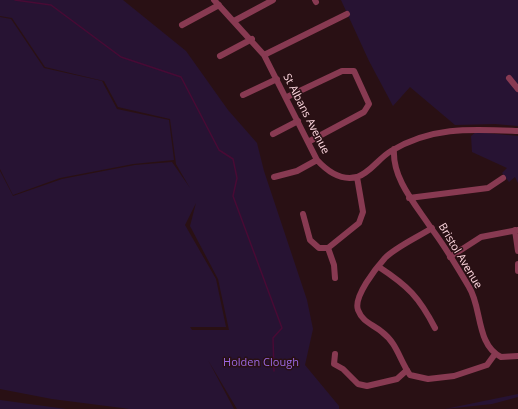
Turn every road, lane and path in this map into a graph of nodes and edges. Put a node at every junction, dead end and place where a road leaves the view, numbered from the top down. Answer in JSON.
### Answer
{"nodes":[{"id":1,"x":273,"y":0,"type":"edge"},
{"id":2,"x":217,"y":2,"type":"edge"},
{"id":3,"x":347,"y":14,"type":"dead end"},
{"id":4,"x":234,"y":21,"type":"junction"},
{"id":5,"x":182,"y":24,"type":"dead end"},
{"id":6,"x":252,"y":39,"type":"junction"},
{"id":7,"x":264,"y":55,"type":"junction"},
{"id":8,"x":220,"y":56,"type":"dead end"},
{"id":9,"x":509,"y":78,"type":"dead end"},
{"id":10,"x":277,"y":79,"type":"junction"},
{"id":11,"x":518,"y":89,"type":"edge"},
{"id":12,"x":243,"y":95,"type":"dead end"},
{"id":13,"x":287,"y":97,"type":"junction"},
{"id":14,"x":298,"y":121,"type":"junction"},
{"id":15,"x":518,"y":132,"type":"edge"},
{"id":16,"x":272,"y":134,"type":"dead end"},
{"id":17,"x":308,"y":142,"type":"junction"},
{"id":18,"x":394,"y":150,"type":"junction"},
{"id":19,"x":317,"y":160,"type":"junction"},
{"id":20,"x":274,"y":177,"type":"dead end"},
{"id":21,"x":357,"y":177,"type":"junction"},
{"id":22,"x":503,"y":178,"type":"dead end"},
{"id":23,"x":408,"y":198,"type":"junction"},
{"id":24,"x":303,"y":214,"type":"dead end"},
{"id":25,"x":432,"y":228,"type":"junction"},
{"id":26,"x":517,"y":230,"type":"edge"},
{"id":27,"x":328,"y":248,"type":"junction"},
{"id":28,"x":518,"y":251,"type":"edge"},
{"id":29,"x":450,"y":257,"type":"junction"},
{"id":30,"x":518,"y":264,"type":"edge"},
{"id":31,"x":379,"y":267,"type":"junction"},
{"id":32,"x":518,"y":271,"type":"edge"},
{"id":33,"x":335,"y":278,"type":"dead end"},
{"id":34,"x":435,"y":328,"type":"dead end"},
{"id":35,"x":335,"y":354,"type":"dead end"},
{"id":36,"x":495,"y":354,"type":"junction"},
{"id":37,"x":518,"y":356,"type":"edge"},
{"id":38,"x":407,"y":370,"type":"junction"}],
"edges":[{"from":1,"to":4,"type":"street"},
{"from":2,"to":4,"type":"street","name":"St Albans Avenue"},
{"from":2,"to":5,"type":"street"},
{"from":3,"to":7,"type":"street"},
{"from":4,"to":6,"type":"street","name":"St Albans Avenue"},
{"from":6,"to":7,"type":"street","name":"St Albans Avenue"},
{"from":6,"to":8,"type":"street"},
{"from":7,"to":10,"type":"street","name":"St Albans Avenue"},
{"from":9,"to":11,"type":"street"},
{"from":10,"to":12,"type":"street"},
{"from":10,"to":13,"type":"street","name":"St Albans Avenue"},
{"from":13,"to":14,"type":"street","name":"St Albans Avenue"},
{"from":13,"to":17,"type":"street"},
{"from":14,"to":16,"type":"street"},
{"from":14,"to":17,"type":"street","name":"St Albans Avenue"},
{"from":15,"to":18,"type":"street"},
{"from":17,"to":19,"type":"street","name":"St Albans Avenue"},
{"from":18,"to":21,"type":"street"},
{"from":18,"to":23,"type":"street","name":"Bristol Avenue"},
{"from":19,"to":20,"type":"street"},
{"from":19,"to":21,"type":"street","name":"St Albans Avenue"},
{"from":21,"to":27,"type":"street"},
{"from":22,"to":23,"type":"street"},
{"from":23,"to":25,"type":"street","name":"Bristol Avenue"},
{"from":24,"to":27,"type":"street"},
{"from":25,"to":29,"type":"street","name":"Bristol Avenue"},
{"from":25,"to":31,"type":"street"},
{"from":26,"to":28,"type":"street"},
{"from":26,"to":29,"type":"street"},
{"from":27,"to":33,"type":"street"},
{"from":29,"to":36,"type":"street","name":"Bristol Avenue"},
{"from":30,"to":32,"type":"street"},
{"from":31,"to":34,"type":"street"},
{"from":31,"to":38,"type":"street"},
{"from":35,"to":38,"type":"street"},
{"from":36,"to":37,"type":"street"},
{"from":36,"to":38,"type":"street"}]}
